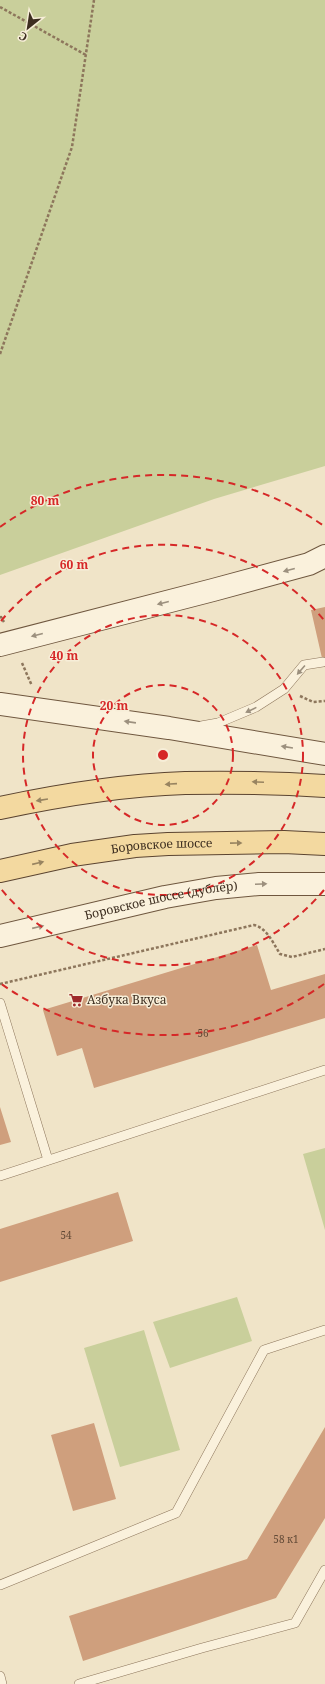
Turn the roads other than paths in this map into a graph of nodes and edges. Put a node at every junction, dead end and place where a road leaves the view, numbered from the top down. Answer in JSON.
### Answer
{"nodes":[{"id":1,"x":325,"y":556,"type":"edge"},
{"id":2,"x":0,"y":645,"type":"edge"},
{"id":3,"x":323,"y":662,"type":"dead end"},
{"id":4,"x":0,"y":704,"type":"edge"},
{"id":5,"x":169,"y":728,"type":"junction"},
{"id":6,"x":325,"y":754,"type":"edge"},
{"id":7,"x":325,"y":786,"type":"edge"},
{"id":8,"x":0,"y":808,"type":"edge"},
{"id":9,"x":325,"y":844,"type":"edge"},
{"id":10,"x":0,"y":872,"type":"edge"},
{"id":11,"x":325,"y":884,"type":"edge"},
{"id":12,"x":0,"y":936,"type":"edge"},
{"id":13,"x":0,"y":1003,"type":"edge"},
{"id":14,"x":325,"y":1070,"type":"edge"},
{"id":15,"x":48,"y":1160,"type":"junction"},
{"id":16,"x":0,"y":1176,"type":"edge"},
{"id":17,"x":325,"y":1330,"type":"edge"},
{"id":18,"x":325,"y":1570,"type":"edge"},
{"id":19,"x":0,"y":1585,"type":"edge"},
{"id":20,"x":0,"y":1676,"type":"edge"},
{"id":21,"x":2,"y":1684,"type":"edge"},
{"id":22,"x":79,"y":1684,"type":"edge"}],
"edges":[{"from":1,"to":2,"type":"street","one_way":true},
{"from":3,"to":5,"type":"lane","one_way":true},
{"from":5,"to":4,"type":"street","one_way":true},
{"from":6,"to":5,"type":"street","one_way":true},
{"from":7,"to":8,"type":"main road","one_way":true},
{"from":10,"to":9,"type":"main road","name":"Боровское шоссе","one_way":true},
{"from":12,"to":11,"type":"street","name":"Боровское шоссе (дублёр)","one_way":true},
{"from":13,"to":15,"type":"lane"},
{"from":14,"to":15,"type":"lane"},
{"from":15,"to":16,"type":"lane"},
{"from":17,"to":19,"type":"lane"},
{"from":18,"to":22,"type":"lane"},
{"from":20,"to":21,"type":"lane"}]}
